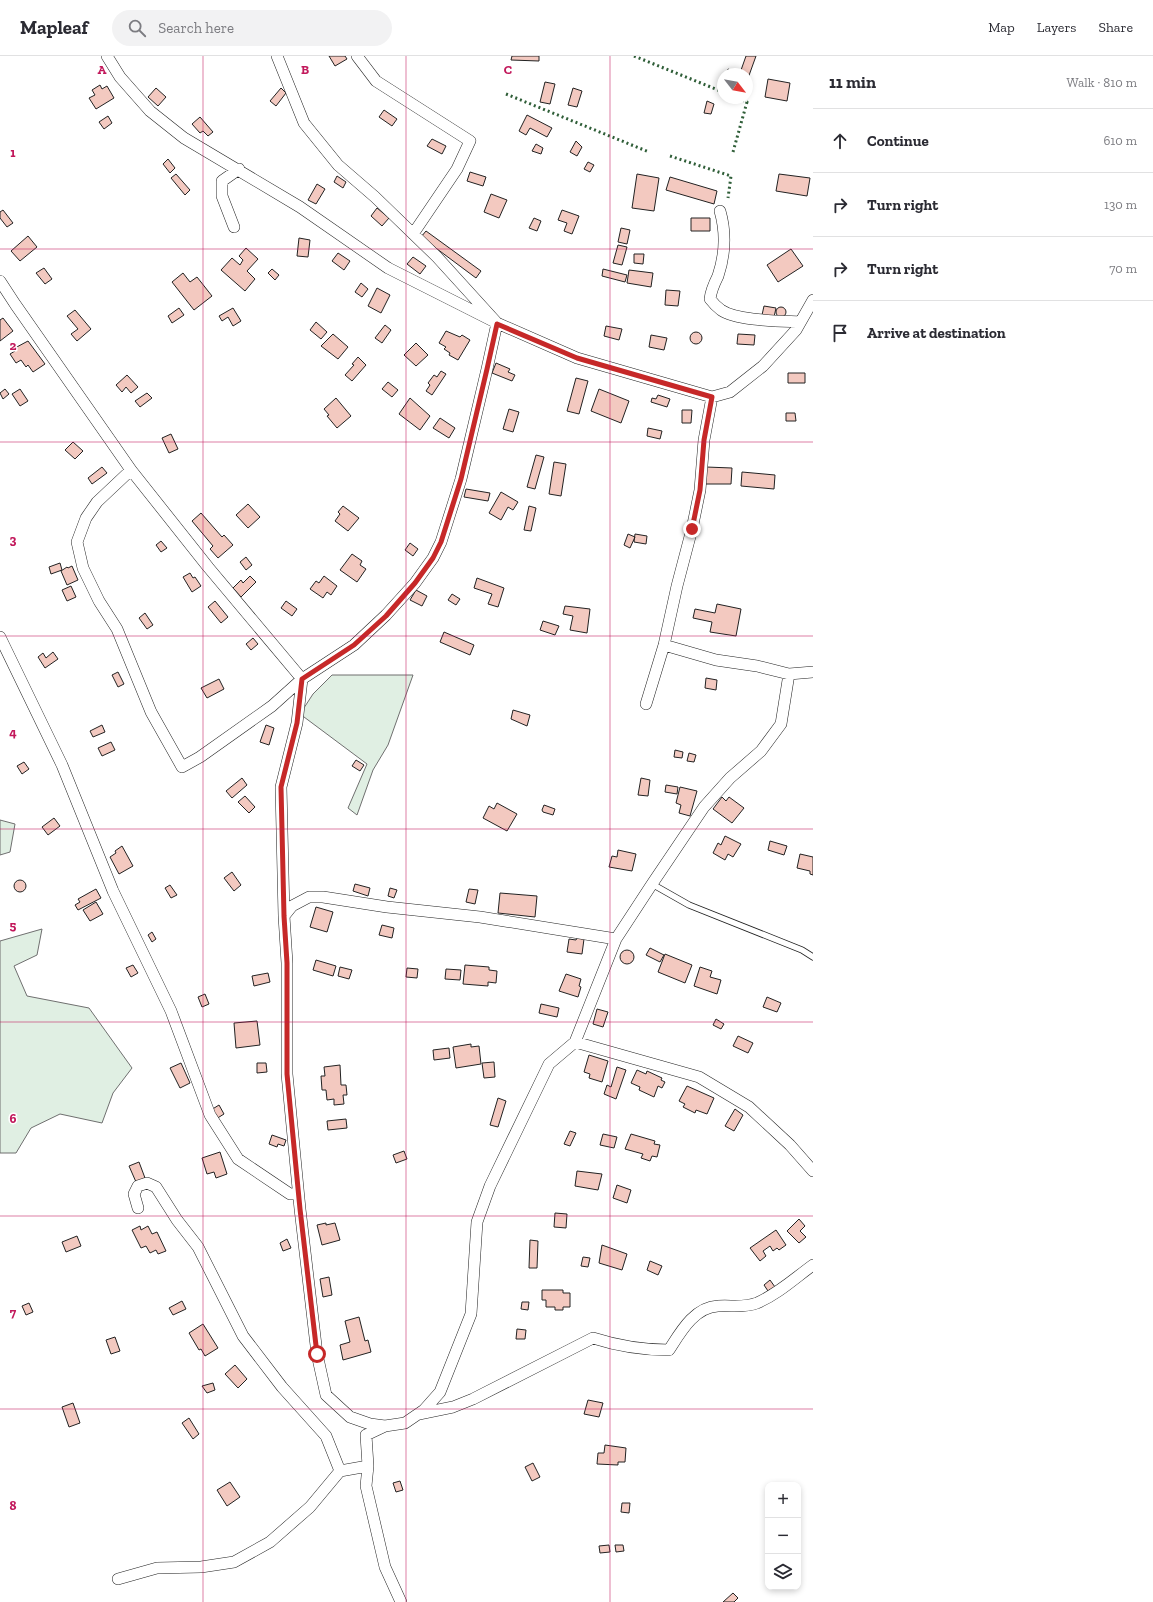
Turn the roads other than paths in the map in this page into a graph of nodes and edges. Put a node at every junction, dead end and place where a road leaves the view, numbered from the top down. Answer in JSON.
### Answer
{"nodes":[{"id":1,"x":107,"y":56,"type":"edge"},
{"id":2,"x":277,"y":56,"type":"edge"},
{"id":3,"x":358,"y":56,"type":"edge"},
{"id":4,"x":239,"y":169,"type":"junction"},
{"id":5,"x":720,"y":211,"type":"dead end"},
{"id":6,"x":234,"y":228,"type":"dead end"},
{"id":7,"x":413,"y":234,"type":"junction"},
{"id":8,"x":0,"y":281,"type":"edge"},
{"id":9,"x":813,"y":300,"type":"edge"},
{"id":10,"x":800,"y":322,"type":"junction"},
{"id":11,"x":497,"y":324,"type":"junction"},
{"id":12,"x":712,"y":397,"type":"junction"},
{"id":13,"x":131,"y":470,"type":"junction"},
{"id":14,"x":0,"y":637,"type":"edge"},
{"id":15,"x":664,"y":646,"type":"junction"},
{"id":16,"x":813,"y":672,"type":"edge"},
{"id":17,"x":789,"y":674,"type":"junction"},
{"id":18,"x":302,"y":679,"type":"junction"},
{"id":19,"x":646,"y":704,"type":"dead end"},
{"id":20,"x":652,"y":884,"type":"junction"},
{"id":21,"x":284,"y":916,"type":"junction"},
{"id":22,"x":616,"y":939,"type":"junction"},
{"id":23,"x":813,"y":957,"type":"edge"},
{"id":24,"x":575,"y":1042,"type":"junction"},
{"id":25,"x":813,"y":1171,"type":"edge"},
{"id":26,"x":298,"y":1194,"type":"junction"},
{"id":27,"x":138,"y":1208,"type":"dead end"},
{"id":28,"x":813,"y":1265,"type":"edge"},
{"id":29,"x":418,"y":1414,"type":"junction"},
{"id":30,"x":386,"y":1426,"type":"junction"},
{"id":31,"x":368,"y":1466,"type":"junction"},
{"id":32,"x":340,"y":1471,"type":"junction"},
{"id":33,"x":118,"y":1579,"type":"dead end"},
{"id":34,"x":401,"y":1602,"type":"edge"}],
"edges":[{"from":1,"to":4,"type":"street"},
{"from":2,"to":7,"type":"street"},
{"from":3,"to":7,"type":"street"},
{"from":4,"to":6,"type":"street"},
{"from":4,"to":11,"type":"street"},
{"from":5,"to":10,"type":"street"},
{"from":7,"to":11,"type":"street"},
{"from":8,"to":13,"type":"street"},
{"from":9,"to":10,"type":"street"},
{"from":10,"to":12,"type":"street"},
{"from":11,"to":12,"type":"street"},
{"from":11,"to":18,"type":"street"},
{"from":12,"to":15,"type":"street"},
{"from":13,"to":18,"type":"street"},
{"from":13,"to":18,"type":"street"},
{"from":14,"to":26,"type":"street"},
{"from":15,"to":17,"type":"street"},
{"from":15,"to":19,"type":"street"},
{"from":16,"to":17,"type":"street"},
{"from":17,"to":20,"type":"street"},
{"from":18,"to":21,"type":"street"},
{"from":20,"to":22,"type":"street"},
{"from":20,"to":23,"type":"lane"},
{"from":21,"to":22,"type":"street"},
{"from":21,"to":26,"type":"street"},
{"from":22,"to":24,"type":"street"},
{"from":24,"to":25,"type":"street"},
{"from":24,"to":29,"type":"street"},
{"from":26,"to":30,"type":"street"},
{"from":27,"to":32,"type":"street"},
{"from":28,"to":29,"type":"street"},
{"from":29,"to":30,"type":"street"},
{"from":30,"to":31,"type":"street"},
{"from":31,"to":32,"type":"street"},
{"from":31,"to":34,"type":"street"},
{"from":32,"to":33,"type":"street"}]}
